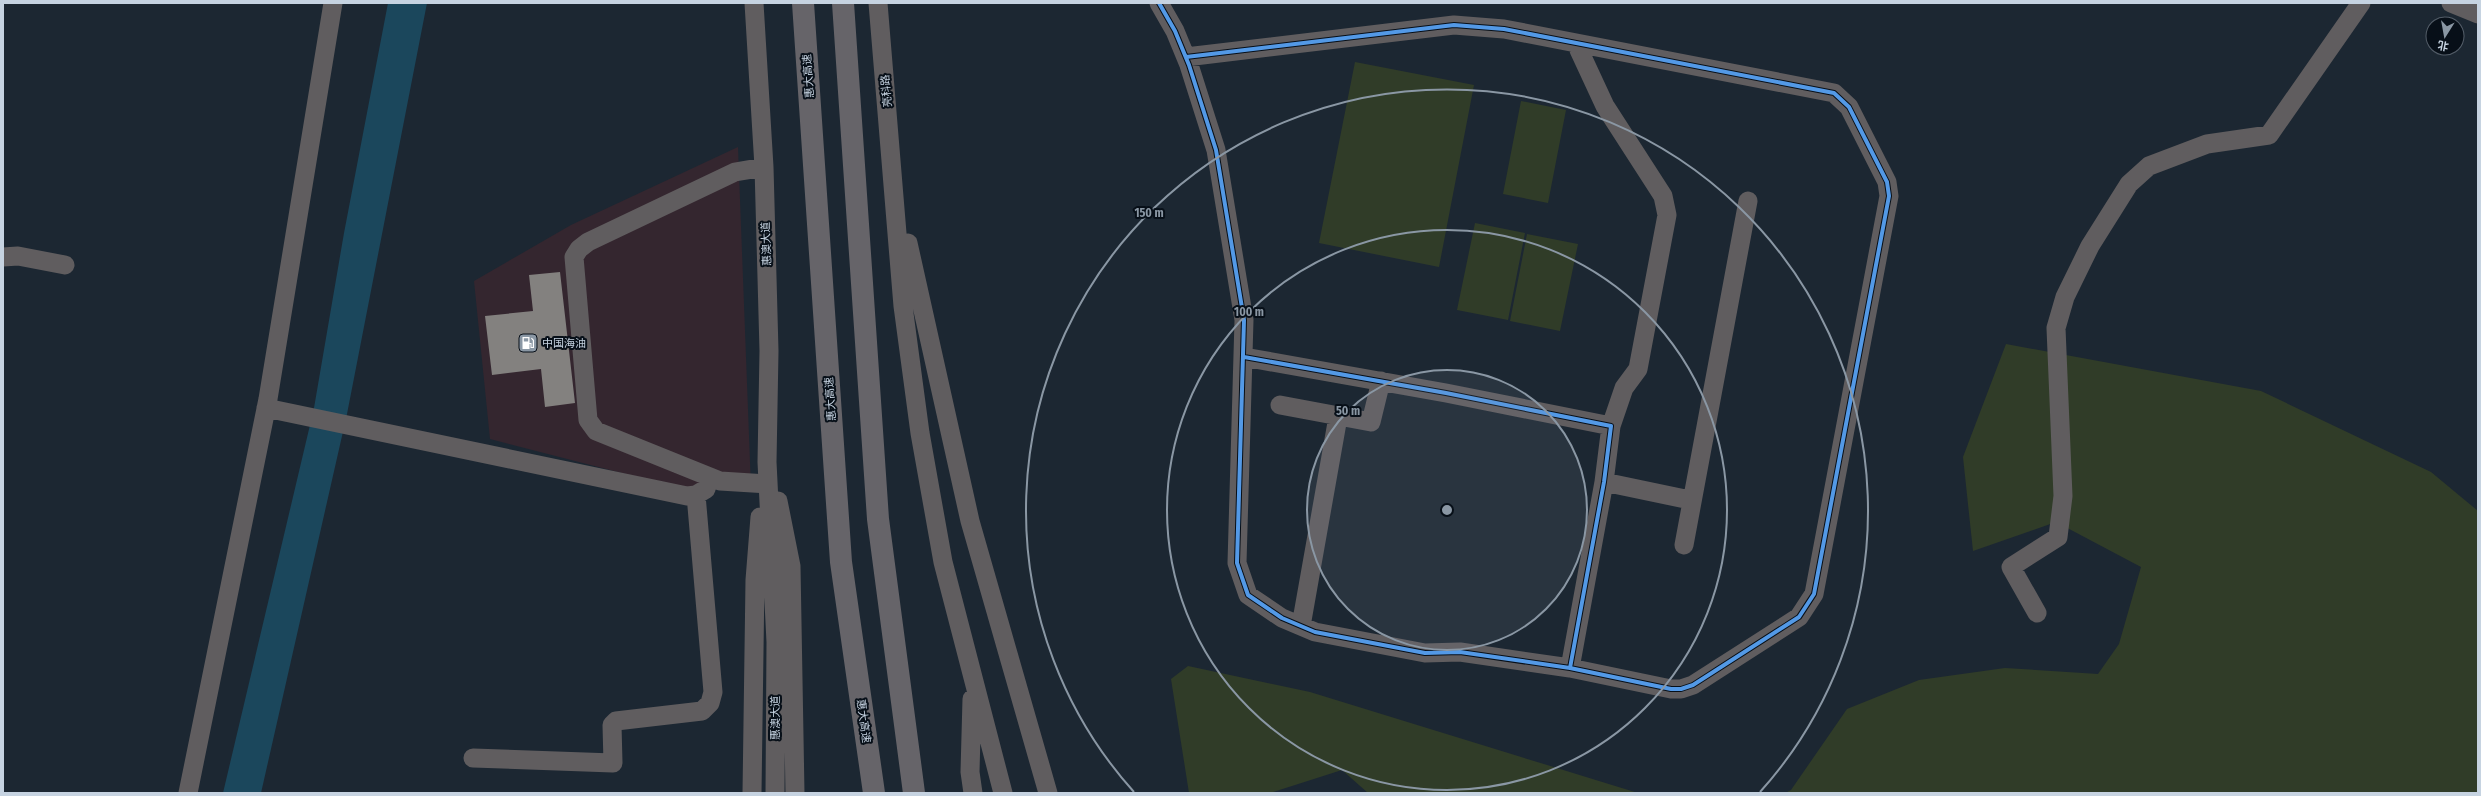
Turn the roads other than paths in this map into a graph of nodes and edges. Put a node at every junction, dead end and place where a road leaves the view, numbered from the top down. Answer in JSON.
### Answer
{"nodes":[{"id":1,"x":333,"y":3,"type":"edge"},
{"id":2,"x":754,"y":3,"type":"edge"},
{"id":3,"x":803,"y":3,"type":"edge"},
{"id":4,"x":843,"y":3,"type":"edge"},
{"id":5,"x":878,"y":3,"type":"edge"},
{"id":6,"x":1159,"y":3,"type":"edge"},
{"id":7,"x":2361,"y":3,"type":"edge"},
{"id":8,"x":2451,"y":3,"type":"edge"},
{"id":9,"x":2478,"y":14,"type":"edge"},
{"id":10,"x":1580,"y":45,"type":"junction"},
{"id":11,"x":1186,"y":57,"type":"junction"},
{"id":12,"x":764,"y":167,"type":"junction"},
{"id":13,"x":894,"y":179,"type":"junction"},
{"id":14,"x":1748,"y":202,"type":"dead end"},
{"id":15,"x":3,"y":257,"type":"edge"},
{"id":16,"x":65,"y":265,"type":"dead end"},
{"id":17,"x":1244,"y":357,"type":"junction"},
{"id":18,"x":1381,"y":381,"type":"junction"},
{"id":19,"x":1280,"y":405,"type":"dead end"},
{"id":20,"x":266,"y":408,"type":"junction"},
{"id":21,"x":1338,"y":417,"type":"junction"},
{"id":22,"x":1611,"y":426,"type":"junction"},
{"id":23,"x":720,"y":481,"type":"junction"},
{"id":24,"x":1604,"y":482,"type":"junction"},
{"id":25,"x":768,"y":484,"type":"junction"},
{"id":26,"x":696,"y":494,"type":"junction"},
{"id":27,"x":1690,"y":500,"type":"junction"},
{"id":28,"x":1684,"y":545,"type":"dead end"},
{"id":29,"x":2036,"y":613,"type":"dead end"},
{"id":30,"x":1301,"y":626,"type":"junction"},
{"id":31,"x":1570,"y":668,"type":"junction"},
{"id":32,"x":973,"y":680,"type":"junction"},
{"id":33,"x":473,"y":758,"type":"dead end"},
{"id":34,"x":1003,"y":791,"type":"edge"},
{"id":35,"x":188,"y":793,"type":"edge"},
{"id":36,"x":752,"y":793,"type":"edge"},
{"id":37,"x":775,"y":793,"type":"edge"},
{"id":38,"x":795,"y":793,"type":"edge"},
{"id":39,"x":874,"y":793,"type":"edge"},
{"id":40,"x":914,"y":793,"type":"edge"},
{"id":41,"x":973,"y":793,"type":"edge"},
{"id":42,"x":1048,"y":793,"type":"edge"}],
"edges":[{"from":1,"to":20,"type":"street"},
{"from":2,"to":12,"type":"street","name":"惠澳大道"},
{"from":3,"to":39,"type":"highway","name":"惠大高速"},
{"from":4,"to":40,"type":"highway"},
{"from":5,"to":13,"type":"street","name":"亮科路"},
{"from":6,"to":11,"type":"street"},
{"from":7,"to":29,"type":"street"},
{"from":8,"to":9,"type":"street"},
{"from":10,"to":11,"type":"street"},
{"from":10,"to":22,"type":"street"},
{"from":10,"to":31,"type":"street"},
{"from":11,"to":17,"type":"street"},
{"from":12,"to":23,"type":"street"},
{"from":12,"to":25,"type":"street","name":"惠澳大道"},
{"from":13,"to":32,"type":"street"},
{"from":13,"to":42,"type":"street"},
{"from":14,"to":27,"type":"street"},
{"from":15,"to":16,"type":"street"},
{"from":17,"to":18,"type":"street"},
{"from":17,"to":30,"type":"street"},
{"from":18,"to":21,"type":"street"},
{"from":18,"to":22,"type":"street"},
{"from":19,"to":21,"type":"street"},
{"from":20,"to":26,"type":"street"},
{"from":20,"to":35,"type":"street"},
{"from":21,"to":30,"type":"street"},
{"from":22,"to":24,"type":"street"},
{"from":23,"to":25,"type":"street"},
{"from":23,"to":26,"type":"street"},
{"from":24,"to":27,"type":"street"},
{"from":24,"to":31,"type":"street"},
{"from":25,"to":36,"type":"street"},
{"from":25,"to":37,"type":"street","name":"惠澳大道"},
{"from":25,"to":38,"type":"street"},
{"from":26,"to":33,"type":"street"},
{"from":27,"to":28,"type":"street"},
{"from":30,"to":31,"type":"street"},
{"from":32,"to":34,"type":"street"},
{"from":32,"to":41,"type":"street"}]}
